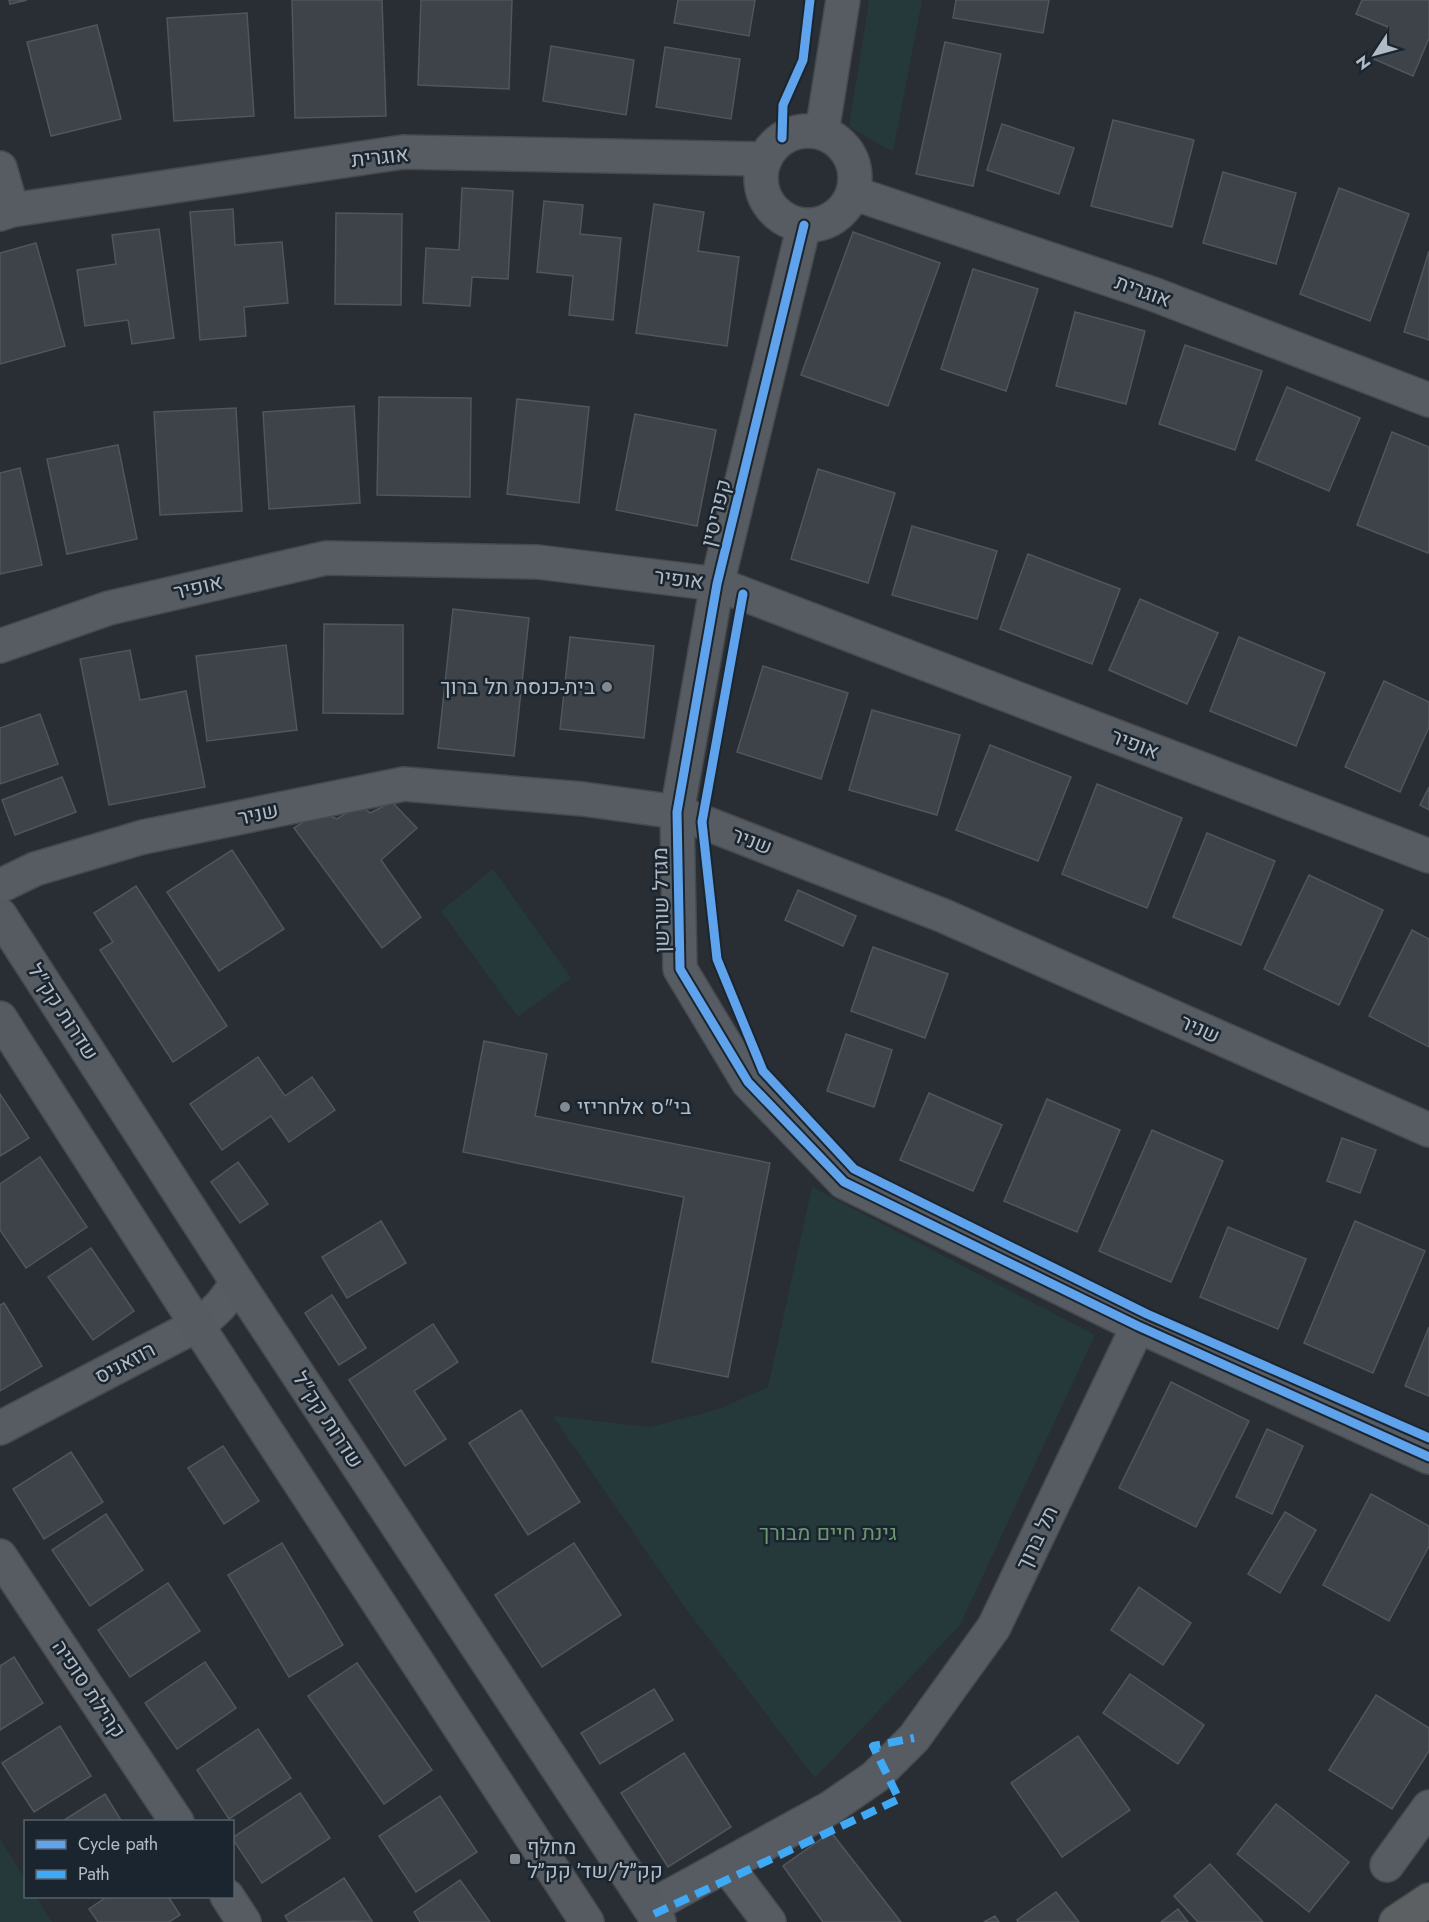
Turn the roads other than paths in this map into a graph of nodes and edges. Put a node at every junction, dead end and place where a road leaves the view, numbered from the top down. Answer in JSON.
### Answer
{"nodes":[{"id":1,"x":843,"y":0,"type":"edge"},
{"id":2,"x":822,"y":132,"type":"junction"},
{"id":3,"x":765,"y":159,"type":"junction"},
{"id":4,"x":0,"y":168,"type":"edge"},
{"id":5,"x":853,"y":193,"type":"junction"},
{"id":6,"x":6,"y":212,"type":"edge"},
{"id":7,"x":804,"y":225,"type":"junction"},
{"id":8,"x":1429,"y":400,"type":"edge"},
{"id":9,"x":717,"y":584,"type":"junction"},
{"id":10,"x":0,"y":646,"type":"edge"},
{"id":11,"x":677,"y":812,"type":"junction"},
{"id":12,"x":1429,"y":856,"type":"edge"},
{"id":13,"x":0,"y":886,"type":"edge"},
{"id":14,"x":0,"y":915,"type":"edge"},
{"id":15,"x":0,"y":1018,"type":"edge"},
{"id":16,"x":1429,"y":1130,"type":"edge"},
{"id":17,"x":237,"y":1282,"type":"junction"},
{"id":18,"x":197,"y":1325,"type":"junction"},
{"id":19,"x":1138,"y":1326,"type":"junction"},
{"id":20,"x":0,"y":1428,"type":"edge"},
{"id":21,"x":1429,"y":1457,"type":"edge"},
{"id":22,"x":0,"y":1556,"type":"edge"},
{"id":23,"x":1429,"y":1807,"type":"edge"},
{"id":24,"x":176,"y":1820,"type":"edge"},
{"id":25,"x":726,"y":1865,"type":"junction"},
{"id":26,"x":1388,"y":1865,"type":"dead end"},
{"id":27,"x":228,"y":1898,"type":"edge"},
{"id":28,"x":1429,"y":1900,"type":"edge"},
{"id":29,"x":654,"y":1915,"type":"edge"},
{"id":30,"x":244,"y":1922,"type":"edge"},
{"id":31,"x":586,"y":1922,"type":"edge"},
{"id":32,"x":769,"y":1922,"type":"edge"},
{"id":33,"x":1396,"y":1922,"type":"edge"}],
"edges":[{"from":1,"to":2,"type":"street"},
{"from":2,"to":3,"type":"street"},
{"from":2,"to":5,"type":"street"},
{"from":3,"to":6,"type":"street","name":"אוגרית"},
{"from":3,"to":7,"type":"street"},
{"from":4,"to":6,"type":"street"},
{"from":5,"to":7,"type":"street"},
{"from":5,"to":8,"type":"street","name":"אוגרית"},
{"from":7,"to":9,"type":"street","name":"קפריסין"},
{"from":9,"to":10,"type":"street","name":"אופיר"},
{"from":9,"to":11,"type":"street","name":"קפריסין"},
{"from":9,"to":12,"type":"street","name":"אופיר"},
{"from":11,"to":13,"type":"street","name":"שניר"},
{"from":11,"to":16,"type":"street","name":"שניר"},
{"from":11,"to":19,"type":"street","name":"מגדל שורשן"},
{"from":14,"to":17,"type":"main road","name":"שדרות קק\"ל"},
{"from":15,"to":18,"type":"main road"},
{"from":17,"to":18,"type":"street","name":"רוזאניס"},
{"from":17,"to":29,"type":"main road","name":"שדרות קק\"ל"},
{"from":18,"to":20,"type":"street","name":"רוזאניס"},
{"from":18,"to":31,"type":"main road"},
{"from":19,"to":21,"type":"street","name":"מגדל שורשן"},
{"from":19,"to":25,"type":"street","name":"תל ברוך"},
{"from":22,"to":24,"type":"street","name":"קהילת סופיה"},
{"from":23,"to":26,"type":"street"},
{"from":25,"to":29,"type":"street","name":"תל ברוך"},
{"from":25,"to":32,"type":"street"},
{"from":27,"to":30,"type":"street"},
{"from":28,"to":33,"type":"highway"}]}
